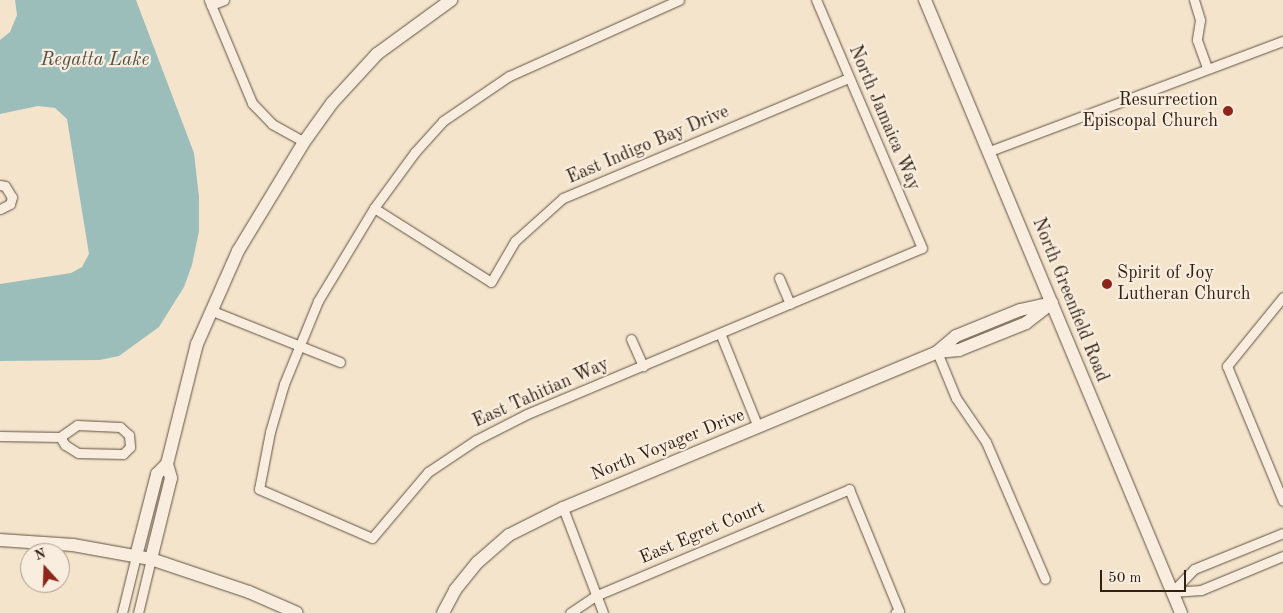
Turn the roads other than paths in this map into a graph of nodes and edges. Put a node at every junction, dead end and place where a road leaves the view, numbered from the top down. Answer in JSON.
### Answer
{"nodes":[{"id":1,"x":224,"y":0,"type":"edge"},
{"id":2,"x":451,"y":0,"type":"edge"},
{"id":3,"x":679,"y":0,"type":"edge"},
{"id":4,"x":816,"y":0,"type":"edge"},
{"id":5,"x":925,"y":0,"type":"edge"},
{"id":6,"x":1194,"y":0,"type":"edge"},
{"id":7,"x":668,"y":2,"type":"edge"},
{"id":8,"x":210,"y":3,"type":"edge"},
{"id":9,"x":1283,"y":41,"type":"edge"},
{"id":10,"x":1208,"y":68,"type":"junction"},
{"id":11,"x":850,"y":78,"type":"junction"},
{"id":12,"x":304,"y":142,"type":"junction"},
{"id":13,"x":990,"y":152,"type":"junction"},
{"id":14,"x":0,"y":185,"type":"edge"},
{"id":15,"x":374,"y":208,"type":"junction"},
{"id":16,"x":0,"y":209,"type":"edge"},
{"id":17,"x":922,"y":248,"type":"joint"},
{"id":18,"x":779,"y":278,"type":"dead end"},
{"id":19,"x":1283,"y":297,"type":"edge"},
{"id":20,"x":1052,"y":303,"type":"junction"},
{"id":21,"x":790,"y":304,"type":"junction"},
{"id":22,"x":210,"y":310,"type":"junction"},
{"id":23,"x":720,"y":333,"type":"junction"},
{"id":24,"x":631,"y":339,"type":"dead end"},
{"id":25,"x":298,"y":347,"type":"junction"},
{"id":26,"x":938,"y":352,"type":"junction"},
{"id":27,"x":340,"y":362,"type":"dead end"},
{"id":28,"x":643,"y":366,"type":"junction"},
{"id":29,"x":758,"y":427,"type":"junction"},
{"id":30,"x":0,"y":436,"type":"edge"},
{"id":31,"x":60,"y":437,"type":"junction"},
{"id":32,"x":166,"y":464,"type":"junction"},
{"id":33,"x":1283,"y":473,"type":"edge"},
{"id":34,"x":1273,"y":477,"type":"junction"},
{"id":35,"x":1283,"y":501,"type":"edge"},
{"id":36,"x":562,"y":508,"type":"junction"},
{"id":37,"x":1283,"y":532,"type":"edge"},
{"id":38,"x":0,"y":540,"type":"edge"},
{"id":39,"x":136,"y":556,"type":"junction"},
{"id":40,"x":1283,"y":556,"type":"edge"},
{"id":41,"x":151,"y":559,"type":"junction"},
{"id":42,"x":1045,"y":579,"type":"dead end"},
{"id":43,"x":1172,"y":592,"type":"junction"},
{"id":44,"x":596,"y":596,"type":"junction"},
{"id":45,"x":897,"y":612,"type":"edge"},
{"id":46,"x":122,"y":613,"type":"edge"},
{"id":47,"x":138,"y":613,"type":"edge"},
{"id":48,"x":297,"y":613,"type":"edge"},
{"id":49,"x":443,"y":613,"type":"edge"},
{"id":50,"x":570,"y":613,"type":"edge"},
{"id":51,"x":604,"y":613,"type":"edge"},
{"id":52,"x":1181,"y":613,"type":"edge"}],
"edges":[{"from":1,"to":8,"type":"street"},
{"from":2,"to":12,"type":"street"},
{"from":3,"to":7,"type":"street"},
{"from":4,"to":11,"type":"street","name":"North Jamaica Way"},
{"from":5,"to":13,"type":"street","name":"North Greenfield Road"},
{"from":6,"to":10,"type":"street"},
{"from":7,"to":15,"type":"street"},
{"from":8,"to":12,"type":"street"},
{"from":9,"to":10,"type":"street"},
{"from":10,"to":13,"type":"street"},
{"from":11,"to":15,"type":"street","name":"East Indigo Bay Drive"},
{"from":11,"to":17,"type":"street","name":"North Jamaica Way"},
{"from":12,"to":22,"type":"street"},
{"from":13,"to":20,"type":"street","name":"North Greenfield Road"},
{"from":14,"to":16,"type":"street"},
{"from":15,"to":25,"type":"street"},
{"from":17,"to":21,"type":"street","name":"East Tahitian Way"},
{"from":18,"to":21,"type":"street"},
{"from":19,"to":34,"type":"street"},
{"from":20,"to":26,"type":"street","name":"North Voyager Drive"},
{"from":20,"to":43,"type":"street","name":"North Greenfield Road"},
{"from":21,"to":23,"type":"street","name":"East Tahitian Way"},
{"from":22,"to":25,"type":"street"},
{"from":22,"to":32,"type":"street"},
{"from":23,"to":28,"type":"street","name":"East Tahitian Way"},
{"from":23,"to":29,"type":"street"},
{"from":24,"to":28,"type":"street"},
{"from":25,"to":27,"type":"street"},
{"from":25,"to":28,"type":"street","name":"East Tahitian Way"},
{"from":26,"to":29,"type":"street","name":"North Voyager Drive"},
{"from":26,"to":42,"type":"street"},
{"from":29,"to":36,"type":"street","name":"North Voyager Drive"},
{"from":30,"to":31,"type":"street"},
{"from":31,"to":31,"type":"street"},
{"from":32,"to":39,"type":"street"},
{"from":32,"to":41,"type":"street"},
{"from":33,"to":34,"type":"street"},
{"from":34,"to":35,"type":"street"},
{"from":36,"to":44,"type":"street"},
{"from":36,"to":49,"type":"street","name":"North Voyager Drive"},
{"from":37,"to":43,"type":"street"},
{"from":38,"to":39,"type":"street"},
{"from":39,"to":41,"type":"street"},
{"from":39,"to":46,"type":"street"},
{"from":40,"to":43,"type":"street"},
{"from":41,"to":47,"type":"street"},
{"from":41,"to":48,"type":"street"},
{"from":43,"to":52,"type":"street","name":"North Greenfield Road"},
{"from":44,"to":45,"type":"street","name":"East Egret Court"},
{"from":44,"to":50,"type":"street","name":"East Egret Court"},
{"from":44,"to":51,"type":"street"}]}
